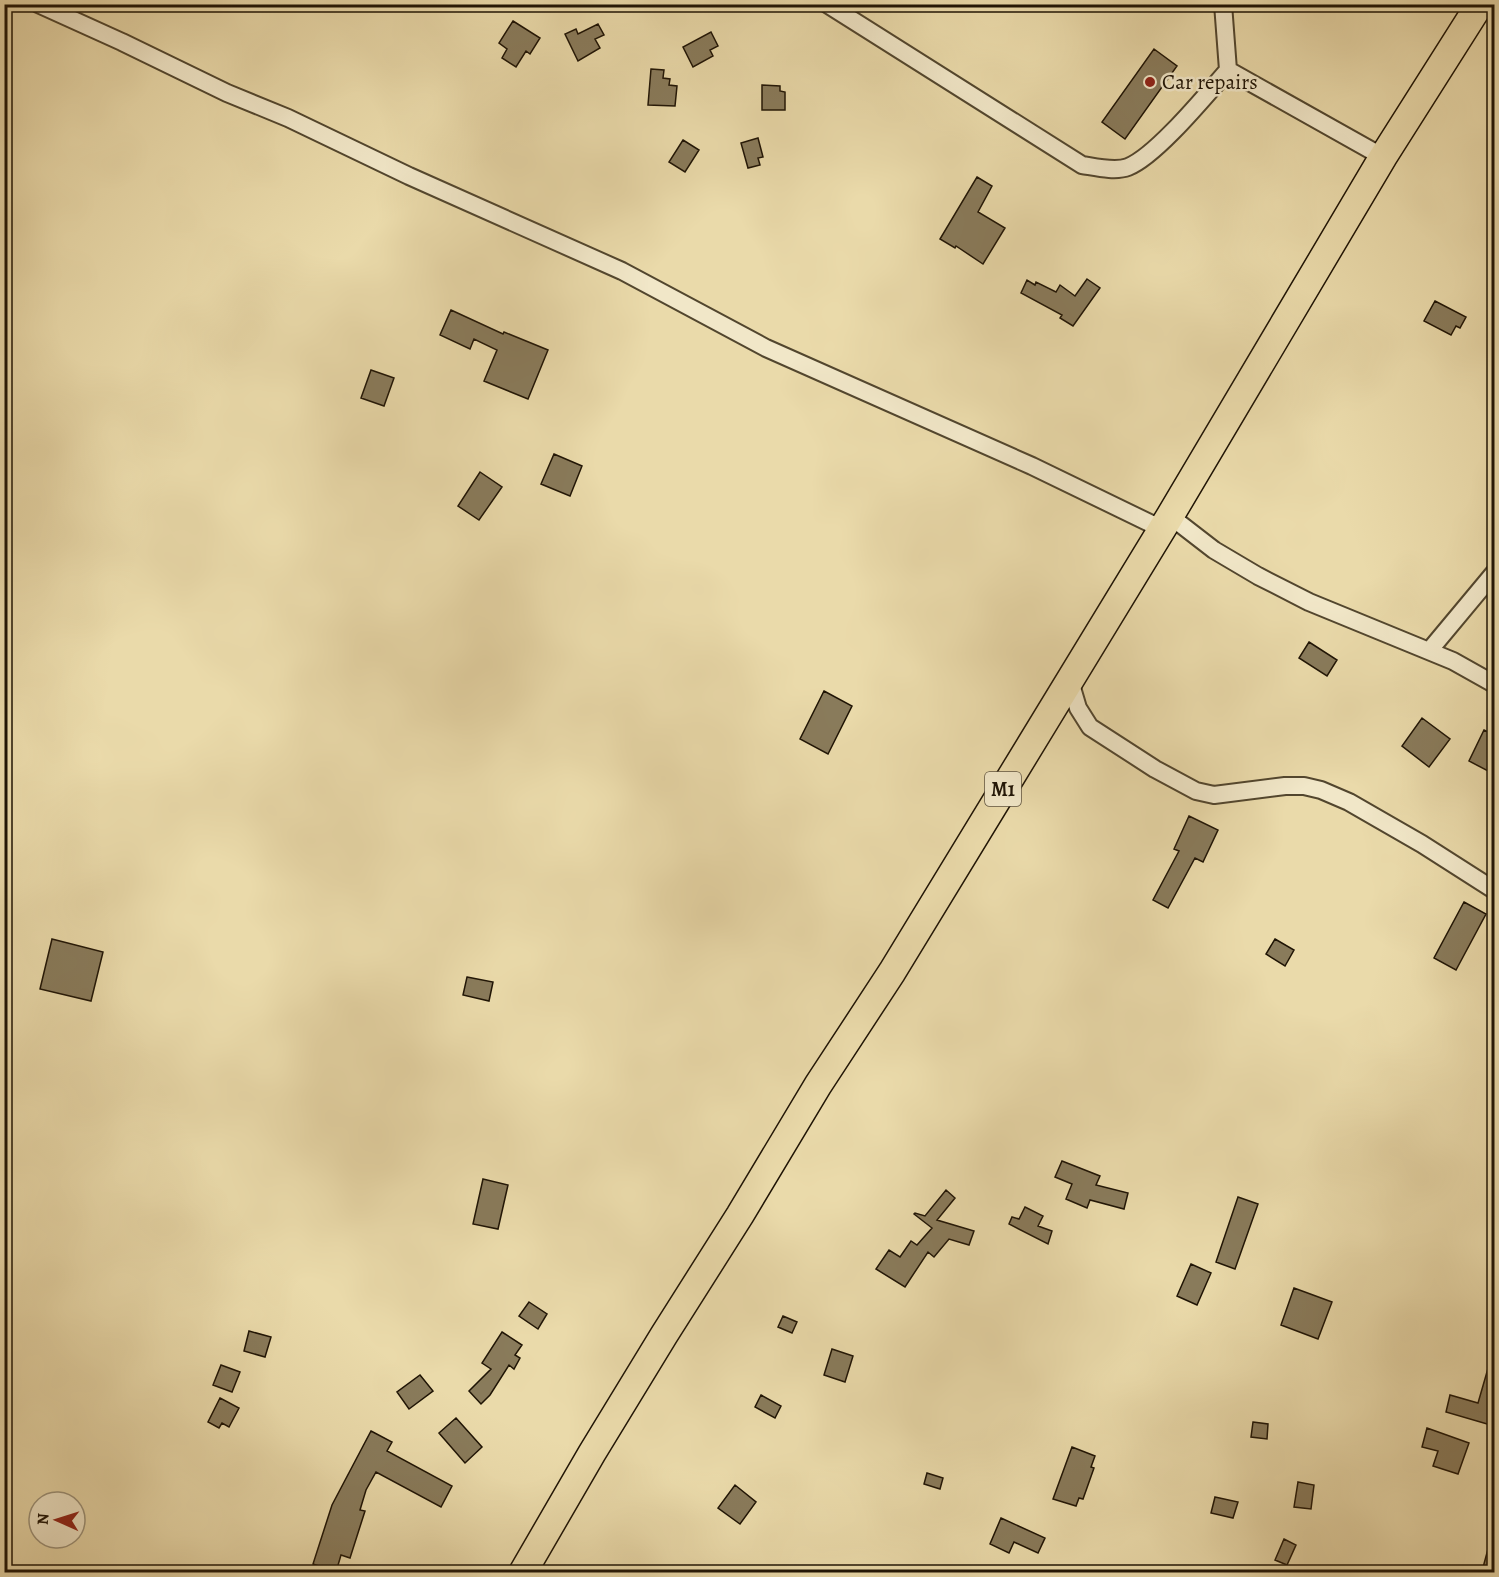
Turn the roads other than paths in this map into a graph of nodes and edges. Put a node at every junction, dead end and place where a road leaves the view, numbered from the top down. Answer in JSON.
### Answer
{"nodes":[{"id":1,"x":38,"y":4,"type":"edge"},
{"id":2,"x":827,"y":4,"type":"edge"},
{"id":3,"x":1223,"y":4,"type":"edge"},
{"id":4,"x":1480,"y":4,"type":"edge"},
{"id":5,"x":1228,"y":70,"type":"junction"},
{"id":6,"x":1383,"y":157,"type":"junction"},
{"id":7,"x":1166,"y":522,"type":"junction"},
{"id":8,"x":1494,"y":573,"type":"edge"},
{"id":9,"x":1429,"y":651,"type":"junction"},
{"id":10,"x":1070,"y":681,"type":"junction"},
{"id":11,"x":1494,"y":684,"type":"edge"},
{"id":12,"x":1494,"y":890,"type":"edge"},
{"id":13,"x":523,"y":1572,"type":"edge"}],
"edges":[{"from":1,"to":7,"type":"street"},
{"from":2,"to":5,"type":"street"},
{"from":3,"to":5,"type":"street"},
{"from":4,"to":6,"type":"main road","number":"M1"},
{"from":5,"to":6,"type":"street"},
{"from":6,"to":7,"type":"main road","number":"M1"},
{"from":7,"to":9,"type":"street"},
{"from":7,"to":10,"type":"main road","number":"M1"},
{"from":8,"to":9,"type":"street"},
{"from":9,"to":11,"type":"street"},
{"from":10,"to":12,"type":"street"},
{"from":10,"to":13,"type":"main road","number":"M1"}]}
